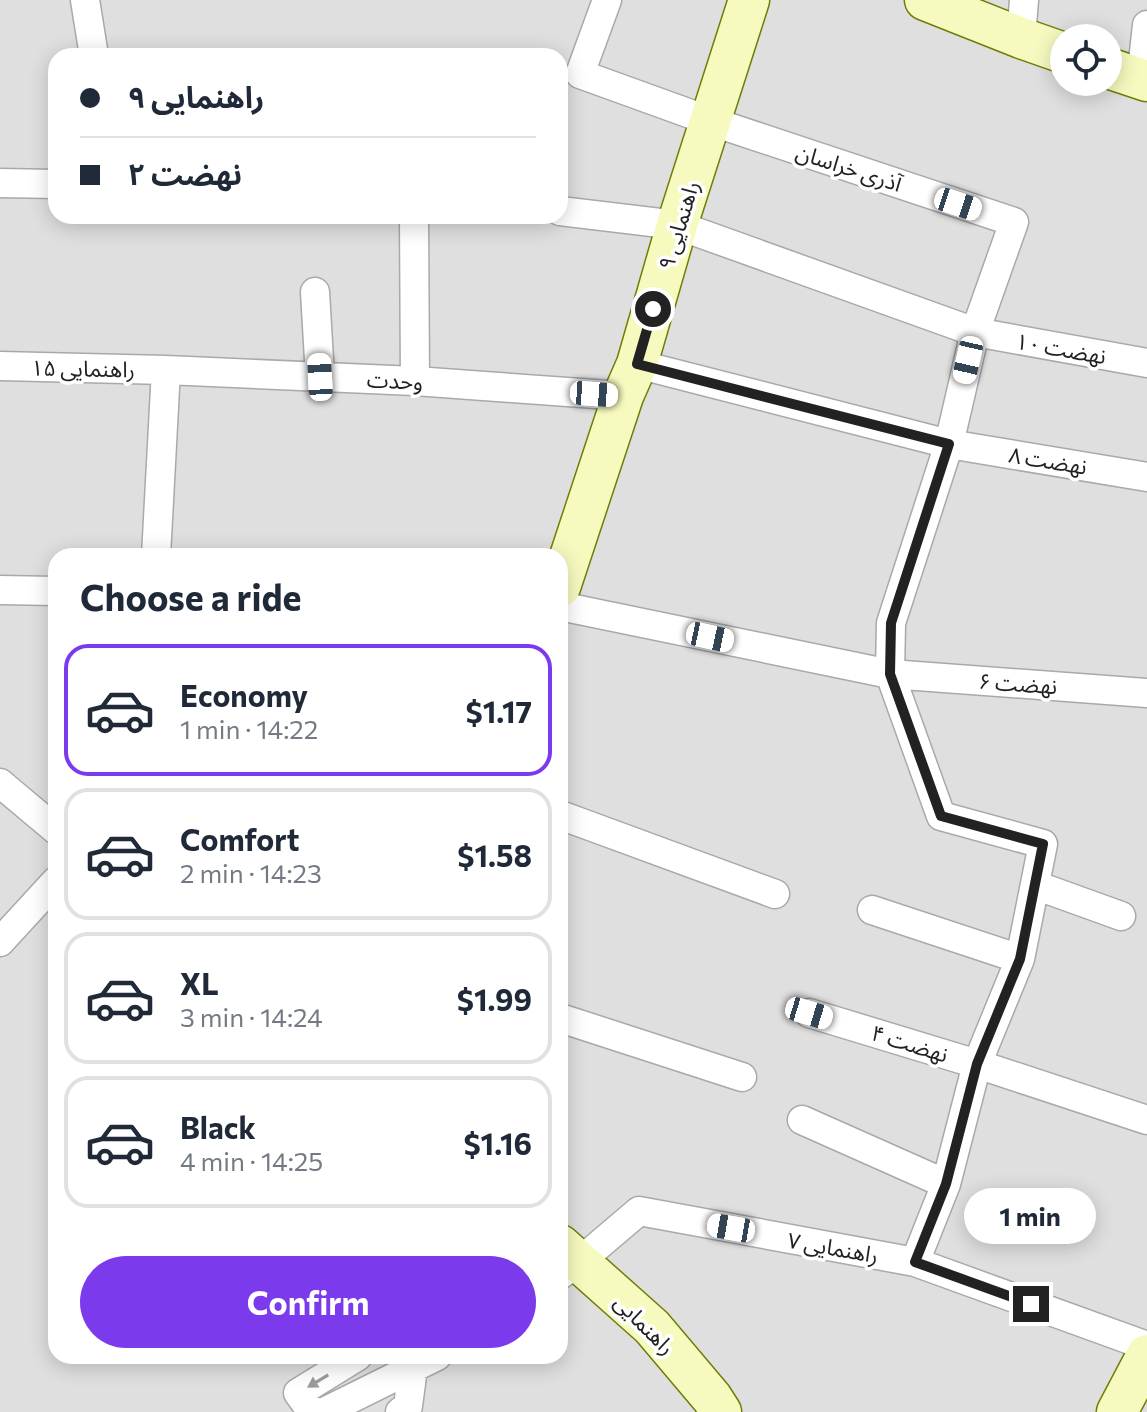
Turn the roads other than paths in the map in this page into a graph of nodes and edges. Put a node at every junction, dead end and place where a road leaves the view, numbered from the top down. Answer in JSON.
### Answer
{"nodes":[{"id":1,"x":85,"y":0,"type":"edge"},
{"id":2,"x":607,"y":0,"type":"edge"},
{"id":3,"x":749,"y":0,"type":"edge"},
{"id":4,"x":925,"y":0,"type":"edge"},
{"id":5,"x":1022,"y":19,"type":"edge"},
{"id":6,"x":1147,"y":25,"type":"edge"},
{"id":7,"x":1050,"y":42,"type":"edge"},
{"id":8,"x":93,"y":48,"type":"edge"},
{"id":9,"x":1132,"y":76,"type":"edge"},
{"id":10,"x":710,"y":121,"type":"junction"},
{"id":11,"x":0,"y":183,"type":"edge"},
{"id":12,"x":48,"y":184,"type":"edge"},
{"id":13,"x":568,"y":212,"type":"edge"},
{"id":14,"x":414,"y":224,"type":"edge"},
{"id":15,"x":677,"y":225,"type":"junction"},
{"id":16,"x":315,"y":292,"type":"dead end"},
{"id":17,"x":975,"y":332,"type":"junction"},
{"id":18,"x":1147,"y":363,"type":"edge"},
{"id":19,"x":0,"y":366,"type":"edge"},
{"id":20,"x":166,"y":370,"type":"junction"},
{"id":21,"x":320,"y":377,"type":"junction"},
{"id":22,"x":630,"y":380,"type":"junction"},
{"id":23,"x":415,"y":381,"type":"junction"},
{"id":24,"x":949,"y":444,"type":"junction"},
{"id":25,"x":1147,"y":477,"type":"edge"},
{"id":26,"x":156,"y":548,"type":"edge"},
{"id":27,"x":568,"y":563,"type":"edge"},
{"id":28,"x":0,"y":590,"type":"edge"},
{"id":29,"x":48,"y":591,"type":"edge"},
{"id":30,"x":568,"y":608,"type":"edge"},
{"id":31,"x":890,"y":674,"type":"junction"},
{"id":32,"x":1147,"y":693,"type":"edge"},
{"id":33,"x":0,"y":783,"type":"edge"},
{"id":34,"x":568,"y":818,"type":"edge"},
{"id":35,"x":48,"y":823,"type":"edge"},
{"id":36,"x":1035,"y":885,"type":"junction"},
{"id":37,"x":48,"y":890,"type":"edge"},
{"id":38,"x":775,"y":894,"type":"dead end"},
{"id":39,"x":872,"y":910,"type":"dead end"},
{"id":40,"x":1121,"y":916,"type":"dead end"},
{"id":41,"x":0,"y":942,"type":"edge"},
{"id":42,"x":1020,"y":959,"type":"junction"},
{"id":43,"x":809,"y":1013,"type":"dead end"},
{"id":44,"x":568,"y":1021,"type":"edge"},
{"id":45,"x":977,"y":1064,"type":"junction"},
{"id":46,"x":742,"y":1077,"type":"dead end"},
{"id":47,"x":802,"y":1120,"type":"dead end"},
{"id":48,"x":1147,"y":1120,"type":"edge"},
{"id":49,"x":946,"y":1184,"type":"junction"},
{"id":50,"x":568,"y":1260,"type":"edge"},
{"id":51,"x":915,"y":1262,"type":"junction"},
{"id":52,"x":568,"y":1263,"type":"edge"},
{"id":53,"x":1147,"y":1346,"type":"edge"},
{"id":54,"x":1147,"y":1355,"type":"edge"},
{"id":55,"x":345,"y":1364,"type":"edge"},
{"id":56,"x":411,"y":1364,"type":"edge"},
{"id":57,"x":417,"y":1364,"type":"edge"},
{"id":58,"x":312,"y":1412,"type":"edge"},
{"id":59,"x":324,"y":1412,"type":"edge"},
{"id":60,"x":400,"y":1412,"type":"edge"},
{"id":61,"x":721,"y":1412,"type":"edge"},
{"id":62,"x":1117,"y":1412,"type":"edge"}],
"edges":[{"from":1,"to":8,"type":"street"},
{"from":2,"to":10,"type":"street"},
{"from":3,"to":10,"type":"street","name":"راهنمایی ۹"},
{"from":4,"to":5,"type":"street"},
{"from":5,"to":7,"type":"street"},
{"from":6,"to":9,"type":"street"},
{"from":10,"to":15,"type":"street","name":"راهنمایی ۹"},
{"from":10,"to":17,"type":"street","name":"آذری خراسان"},
{"from":11,"to":12,"type":"street"},
{"from":13,"to":15,"type":"street","name":"نهضت ۱۰"},
{"from":14,"to":23,"type":"street"},
{"from":15,"to":17,"type":"street","name":"نهضت ۱۰"},
{"from":15,"to":22,"type":"street","name":"راهنمایی ۹"},
{"from":16,"to":21,"type":"street"},
{"from":17,"to":18,"type":"street","name":"نهضت ۱۰"},
{"from":17,"to":24,"type":"street"},
{"from":19,"to":20,"type":"street","name":"راهنمایی ۱۵"},
{"from":20,"to":21,"type":"street","name":"وحدت"},
{"from":20,"to":26,"type":"street"},
{"from":21,"to":23,"type":"street","name":"وحدت"},
{"from":22,"to":23,"type":"street","name":"وحدت"},
{"from":22,"to":24,"type":"street","name":"وحدت"},
{"from":22,"to":27,"type":"street","name":"راهنمایی ۹"},
{"from":24,"to":25,"type":"street","name":"نهضت ۸"},
{"from":24,"to":31,"type":"street"},
{"from":28,"to":29,"type":"street"},
{"from":30,"to":31,"type":"street","name":"نهضت ۶"},
{"from":31,"to":32,"type":"street","name":"نهضت ۶"},
{"from":31,"to":36,"type":"street"},
{"from":33,"to":35,"type":"street"},
{"from":34,"to":38,"type":"street"},
{"from":36,"to":40,"type":"street"},
{"from":36,"to":42,"type":"street"},
{"from":37,"to":41,"type":"street"},
{"from":39,"to":42,"type":"street"},
{"from":42,"to":45,"type":"street"},
{"from":43,"to":45,"type":"street","name":"نهضت ۴"},
{"from":44,"to":46,"type":"street"},
{"from":45,"to":48,"type":"street","name":"نهضت ۴"},
{"from":45,"to":49,"type":"street"},
{"from":47,"to":49,"type":"street"},
{"from":49,"to":51,"type":"street"},
{"from":50,"to":51,"type":"street","name":"راهنمایی ۷"},
{"from":51,"to":53,"type":"street"},
{"from":52,"to":61,"type":"street","name":"راهنمایی"},
{"from":54,"to":62,"type":"street"},
{"from":55,"to":58,"type":"street","one_way":true},
{"from":56,"to":59,"type":"street"},
{"from":57,"to":60,"type":"street"}]}
